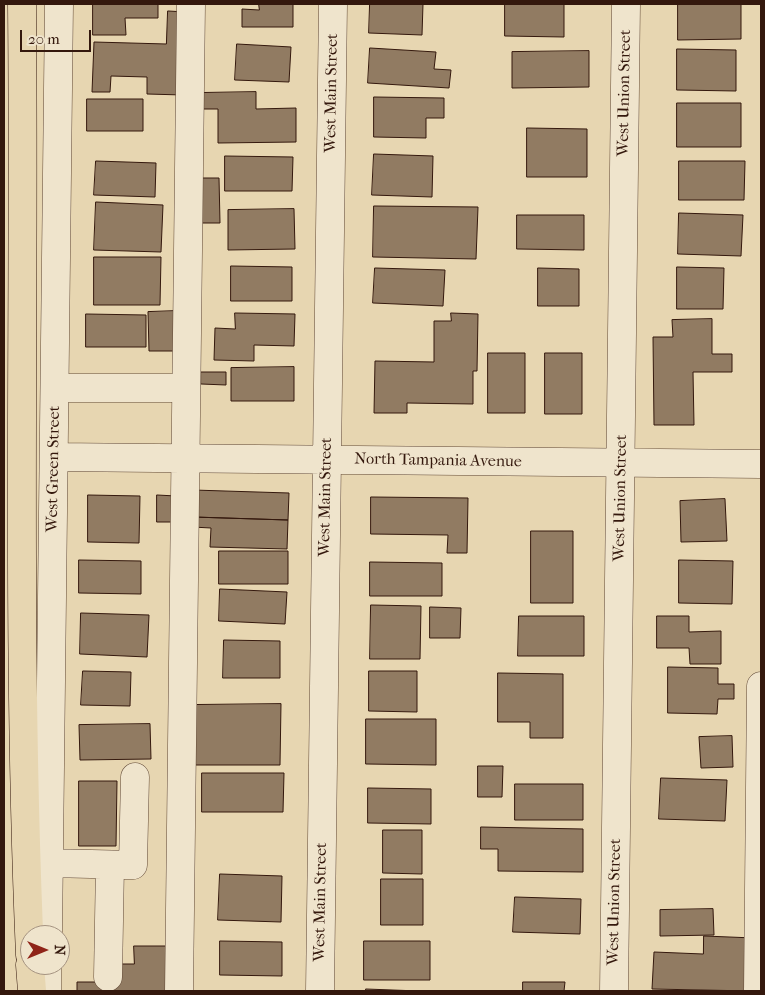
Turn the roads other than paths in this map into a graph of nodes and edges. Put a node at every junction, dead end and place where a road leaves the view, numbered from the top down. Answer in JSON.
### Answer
{"nodes":[{"id":1,"x":22,"y":4,"type":"edge"},
{"id":2,"x":59,"y":4,"type":"edge"},
{"id":3,"x":191,"y":4,"type":"edge"},
{"id":4,"x":333,"y":4,"type":"edge"},
{"id":5,"x":626,"y":4,"type":"edge"},
{"id":6,"x":55,"y":388,"type":"junction"},
{"id":7,"x":181,"y":388,"type":"dead end"},
{"id":8,"x":54,"y":457,"type":"junction"},
{"id":9,"x":186,"y":458,"type":"junction"},
{"id":10,"x":327,"y":459,"type":"junction"},
{"id":11,"x":621,"y":463,"type":"junction"},
{"id":12,"x":761,"y":464,"type":"edge"},
{"id":13,"x":761,"y":686,"type":"edge"},
{"id":14,"x":135,"y":777,"type":"dead end"},
{"id":15,"x":49,"y":863,"type":"junction"},
{"id":16,"x":110,"y":864,"type":"junction"},
{"id":17,"x":29,"y":925,"type":"edge"},
{"id":18,"x":48,"y":925,"type":"edge"},
{"id":19,"x":31,"y":975,"type":"edge"},
{"id":20,"x":47,"y":975,"type":"edge"},
{"id":21,"x":108,"y":977,"type":"dead end"},
{"id":22,"x":32,"y":991,"type":"edge"},
{"id":23,"x":46,"y":991,"type":"edge"},
{"id":24,"x":179,"y":991,"type":"edge"},
{"id":25,"x":320,"y":991,"type":"edge"},
{"id":26,"x":614,"y":991,"type":"edge"},
{"id":27,"x":758,"y":991,"type":"edge"}],
"edges":[{"from":1,"to":17,"type":"highway"},
{"from":2,"to":6,"type":"street","name":"West Green Street"},
{"from":3,"to":9,"type":"street"},
{"from":4,"to":10,"type":"street","name":"West Main Street"},
{"from":5,"to":11,"type":"street","name":"West Union Street"},
{"from":6,"to":7,"type":"street"},
{"from":6,"to":8,"type":"street","name":"West Green Street"},
{"from":8,"to":9,"type":"street","name":"North Tampania Avenue"},
{"from":8,"to":15,"type":"street","name":"West Green Street"},
{"from":9,"to":10,"type":"street","name":"North Tampania Avenue"},
{"from":9,"to":24,"type":"street"},
{"from":10,"to":11,"type":"street","name":"North Tampania Avenue"},
{"from":10,"to":25,"type":"street","name":"West Main Street"},
{"from":11,"to":12,"type":"street","name":"North Tampania Avenue"},
{"from":11,"to":26,"type":"street","name":"West Union Street"},
{"from":13,"to":27,"type":"street"},
{"from":14,"to":16,"type":"street"},
{"from":15,"to":16,"type":"street"},
{"from":15,"to":18,"type":"street","name":"West Green Street"},
{"from":16,"to":21,"type":"street"},
{"from":19,"to":22,"type":"highway"},
{"from":20,"to":23,"type":"street"}]}
